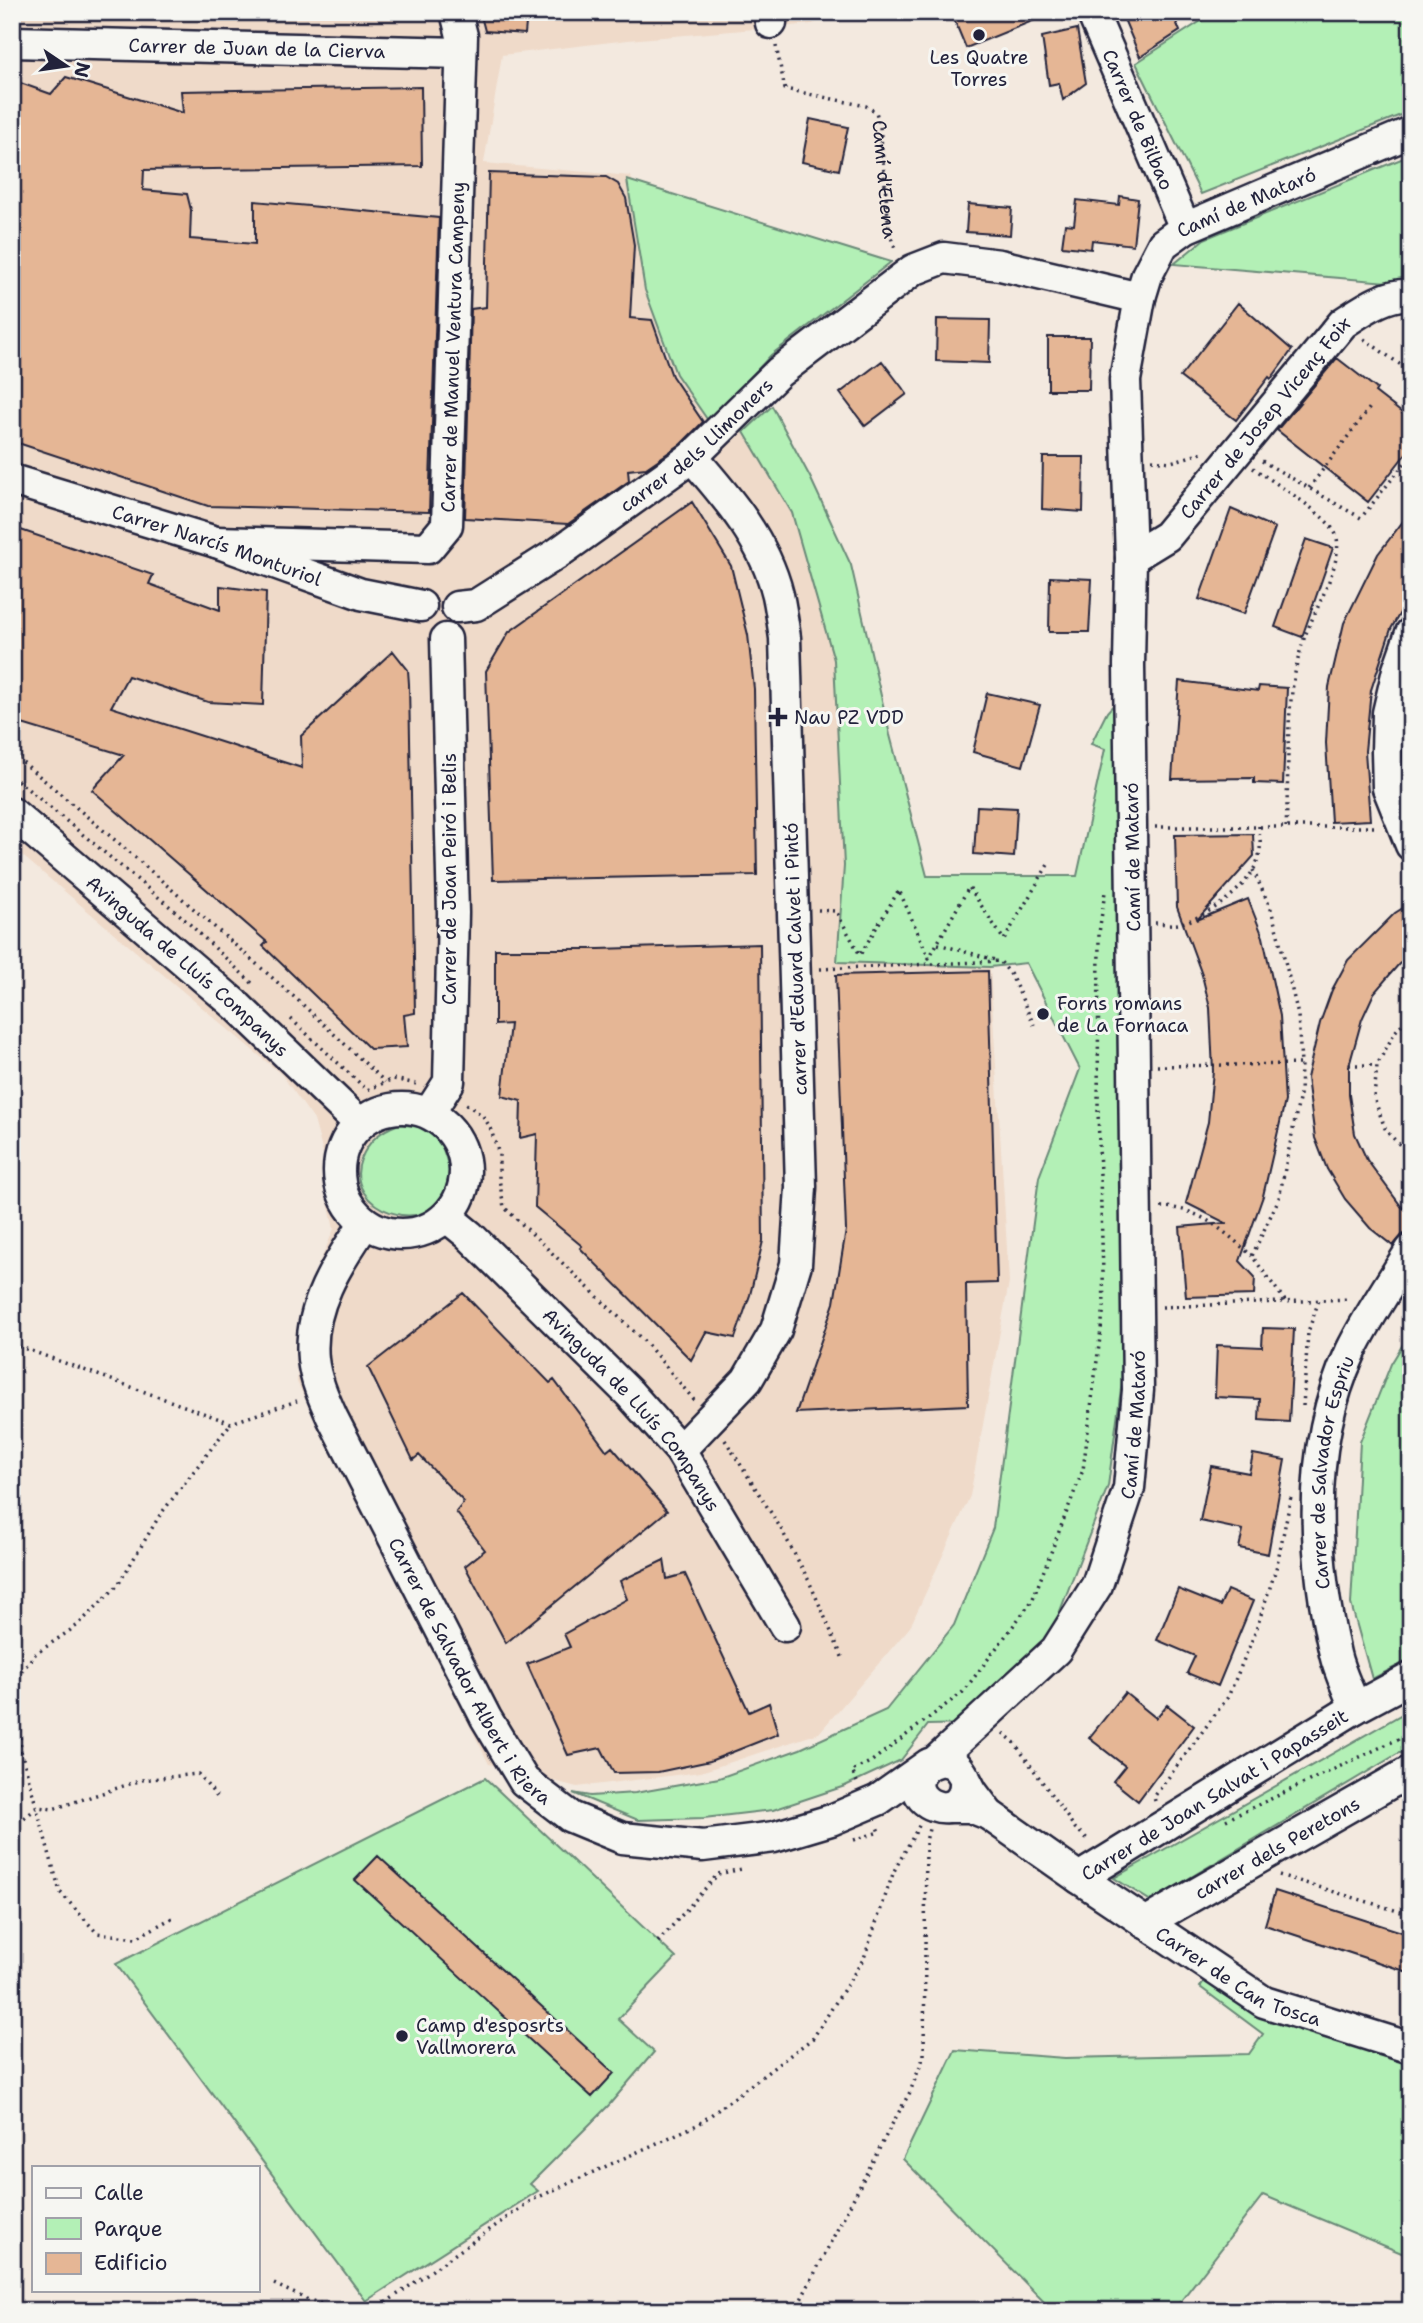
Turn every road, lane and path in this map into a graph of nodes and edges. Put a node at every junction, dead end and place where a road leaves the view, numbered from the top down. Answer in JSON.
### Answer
{"nodes":[{"id":1,"x":456,"y":12,"type":"edge"},
{"id":2,"x":1092,"y":12,"type":"edge"},
{"id":3,"x":770,"y":18,"type":"edge"},
{"id":4,"x":12,"y":42,"type":"edge"},
{"id":5,"x":461,"y":53,"type":"junction"},
{"id":6,"x":1411,"y":132,"type":"edge"},
{"id":7,"x":1185,"y":228,"type":"junction"},
{"id":8,"x":925,"y":265,"type":"junction"},
{"id":9,"x":1411,"y":295,"type":"edge"},
{"id":10,"x":1139,"y":298,"type":"junction"},
{"id":11,"x":1343,"y":323,"type":"junction"},
{"id":12,"x":1411,"y":372,"type":"edge"},
{"id":13,"x":1371,"y":406,"type":"dead end"},
{"id":14,"x":1237,"y":452,"type":"junction"},
{"id":15,"x":1411,"y":455,"type":"edge"},
{"id":16,"x":692,"y":457,"type":"junction"},
{"id":17,"x":12,"y":480,"type":"edge"},
{"id":18,"x":1309,"y":488,"type":"junction"},
{"id":19,"x":216,"y":542,"type":"junction"},
{"id":20,"x":1131,"y":558,"type":"junction"},
{"id":21,"x":421,"y":606,"type":"junction"},
{"id":22,"x":457,"y":607,"type":"junction"},
{"id":23,"x":1411,"y":633,"type":"edge"},
{"id":24,"x":446,"y":639,"type":"junction"},
{"id":25,"x":12,"y":754,"type":"edge"},
{"id":26,"x":12,"y":776,"type":"edge"},
{"id":27,"x":12,"y":813,"type":"edge"},
{"id":28,"x":1132,"y":826,"type":"junction"},
{"id":29,"x":1259,"y":827,"type":"junction"},
{"id":30,"x":1286,"y":827,"type":"junction"},
{"id":31,"x":1371,"y":827,"type":"dead end"},
{"id":32,"x":1411,"y":845,"type":"edge"},
{"id":33,"x":1049,"y":863,"type":"dead end"},
{"id":34,"x":1253,"y":870,"type":"junction"},
{"id":35,"x":1106,"y":884,"type":"dead end"},
{"id":36,"x":793,"y":910,"type":"junction"},
{"id":37,"x":1153,"y":923,"type":"dead end"},
{"id":38,"x":937,"y":944,"type":"junction"},
{"id":39,"x":1000,"y":961,"type":"junction"},
{"id":40,"x":794,"y":971,"type":"junction"},
{"id":41,"x":261,"y":991,"type":"dead end"},
{"id":42,"x":282,"y":1010,"type":"dead end"},
{"id":43,"x":1411,"y":1014,"type":"edge"},
{"id":44,"x":1034,"y":1025,"type":"dead end"},
{"id":45,"x":1301,"y":1064,"type":"junction"},
{"id":46,"x":1212,"y":1065,"type":"dead end"},
{"id":47,"x":1349,"y":1065,"type":"dead end"},
{"id":48,"x":1377,"y":1065,"type":"junction"},
{"id":49,"x":384,"y":1083,"type":"junction"},
{"id":50,"x":436,"y":1102,"type":"junction"},
{"id":51,"x":360,"y":1124,"type":"junction"},
{"id":52,"x":1411,"y":1156,"type":"edge"},
{"id":53,"x":1171,"y":1207,"type":"dead end"},
{"id":54,"x":447,"y":1217,"type":"junction"},
{"id":55,"x":365,"y":1223,"type":"junction"},
{"id":56,"x":1411,"y":1250,"type":"edge"},
{"id":57,"x":1252,"y":1256,"type":"junction"},
{"id":58,"x":1351,"y":1299,"type":"dead end"},
{"id":59,"x":1319,"y":1300,"type":"junction"},
{"id":60,"x":1286,"y":1302,"type":"junction"},
{"id":61,"x":1184,"y":1306,"type":"dead end"},
{"id":62,"x":12,"y":1344,"type":"edge"},
{"id":63,"x":320,"y":1386,"type":"junction"},
{"id":64,"x":1303,"y":1415,"type":"dead end"},
{"id":65,"x":710,"y":1420,"type":"junction"},
{"id":66,"x":231,"y":1423,"type":"junction"},
{"id":67,"x":680,"y":1450,"type":"junction"},
{"id":68,"x":1291,"y":1497,"type":"dead end"},
{"id":69,"x":785,"y":1626,"type":"dead end"},
{"id":70,"x":843,"y":1659,"type":"dead end"},
{"id":71,"x":1411,"y":1678,"type":"edge"},
{"id":72,"x":963,"y":1692,"type":"junction"},
{"id":73,"x":1355,"y":1709,"type":"junction"},
{"id":74,"x":990,"y":1716,"type":"junction"},
{"id":75,"x":1411,"y":1733,"type":"edge"},
{"id":76,"x":948,"y":1769,"type":"junction"},
{"id":77,"x":1411,"y":1771,"type":"edge"},
{"id":78,"x":218,"y":1798,"type":"dead end"},
{"id":79,"x":872,"y":1803,"type":"junction"},
{"id":80,"x":1155,"y":1804,"type":"dead end"},
{"id":81,"x":38,"y":1807,"type":"junction"},
{"id":82,"x":937,"y":1810,"type":"junction"},
{"id":83,"x":989,"y":1814,"type":"junction"},
{"id":84,"x":1222,"y":1822,"type":"dead end"},
{"id":85,"x":12,"y":1824,"type":"edge"},
{"id":86,"x":842,"y":1844,"type":"dead end"},
{"id":87,"x":1109,"y":1859,"type":"junction"},
{"id":88,"x":743,"y":1869,"type":"dead end"},
{"id":89,"x":1278,"y":1875,"type":"dead end"},
{"id":90,"x":1079,"y":1878,"type":"junction"},
{"id":91,"x":1411,"y":1915,"type":"edge"},
{"id":92,"x":172,"y":1918,"type":"dead end"},
{"id":93,"x":1145,"y":1923,"type":"junction"},
{"id":94,"x":658,"y":1942,"type":"dead end"},
{"id":95,"x":1411,"y":2048,"type":"edge"},
{"id":96,"x":274,"y":2284,"type":"dead end"},
{"id":97,"x":344,"y":2311,"type":"edge"},
{"id":98,"x":374,"y":2311,"type":"edge"},
{"id":99,"x":795,"y":2311,"type":"edge"}],
"edges":[{"from":1,"to":5,"type":"street","name":"Carrer de Manuel Ventura Campeny"},
{"from":2,"to":7,"type":"street","name":"Carrer de Bilbao"},
{"from":3,"to":8,"type":"path","name":"Camí d'Elena"},
{"from":4,"to":5,"type":"street","name":"Carrer de Juan de la Cierva"},
{"from":5,"to":19,"type":"street","name":"Carrer de Manuel Ventura Campeny"},
{"from":6,"to":7,"type":"street","name":"Camí de Mataró"},
{"from":7,"to":10,"type":"street","name":"Camí de Mataró"},
{"from":8,"to":10,"type":"street"},
{"from":8,"to":16,"type":"street","name":"carrer dels Llimoners"},
{"from":9,"to":11,"type":"street","name":"Carrer de Josep Vicenç Foix"},
{"from":10,"to":20,"type":"street","name":"Camí de Mataró"},
{"from":11,"to":12,"type":"path"},
{"from":11,"to":14,"type":"street","name":"Carrer de Josep Vicenç Foix"},
{"from":13,"to":18,"type":"path"},
{"from":14,"to":18,"type":"path"},
{"from":14,"to":20,"type":"street","name":"Carrer de Josep Vicenç Foix"},
{"from":14,"to":30,"type":"path"},
{"from":15,"to":18,"type":"path"},
{"from":16,"to":22,"type":"street","name":"carrer dels Llimoners"},
{"from":16,"to":36,"type":"street","name":"carrer d'Eduard Calvet i Pintó"},
{"from":17,"to":19,"type":"street","name":"Carrer Narcís Monturiol"},
{"from":19,"to":21,"type":"street","name":"Carrer Narcís Monturiol"},
{"from":20,"to":28,"type":"street","name":"Camí de Mataró"},
{"from":21,"to":22,"type":"street"},
{"from":21,"to":24,"type":"street"},
{"from":22,"to":24,"type":"street"},
{"from":23,"to":32,"type":"street"},
{"from":24,"to":50,"type":"street","name":"Carrer de Joan Peiró i Belis"},
{"from":25,"to":49,"type":"path"},
{"from":26,"to":41,"type":"path"},
{"from":27,"to":51,"type":"street","name":"Avinguda de Lluís Companys"},
{"from":28,"to":29,"type":"path"},
{"from":28,"to":74,"type":"street","name":"Camí de Mataró"},
{"from":29,"to":30,"type":"path"},
{"from":29,"to":34,"type":"path"},
{"from":30,"to":31,"type":"path"},
{"from":33,"to":38,"type":"path"},
{"from":34,"to":37,"type":"path"},
{"from":34,"to":45,"type":"path"},
{"from":35,"to":72,"type":"path"},
{"from":36,"to":38,"type":"path"},
{"from":36,"to":40,"type":"street","name":"carrer d'Eduard Calvet i Pintó"},
{"from":38,"to":39,"type":"path"},
{"from":39,"to":40,"type":"path"},
{"from":39,"to":44,"type":"path"},
{"from":40,"to":65,"type":"street","name":"carrer d'Eduard Calvet i Pintó"},
{"from":42,"to":49,"type":"path"},
{"from":43,"to":48,"type":"path"},
{"from":45,"to":46,"type":"path"},
{"from":45,"to":57,"type":"path"},
{"from":47,"to":48,"type":"path"},
{"from":48,"to":52,"type":"path"},
{"from":49,"to":50,"type":"path"},
{"from":50,"to":51,"type":"street"},
{"from":50,"to":54,"type":"street"},
{"from":50,"to":65,"type":"path"},
{"from":51,"to":55,"type":"street"},
{"from":53,"to":57,"type":"path"},
{"from":54,"to":55,"type":"street"},
{"from":54,"to":67,"type":"street","name":"Avinguda de Lluís Companys"},
{"from":55,"to":63,"type":"street","name":"Carrer de Salvador Albert i Riera"},
{"from":56,"to":73,"type":"street","name":"Carrer de Salvador Espriu"},
{"from":57,"to":60,"type":"path"},
{"from":58,"to":59,"type":"path"},
{"from":59,"to":60,"type":"path"},
{"from":59,"to":64,"type":"path"},
{"from":60,"to":61,"type":"path"},
{"from":62,"to":66,"type":"path"},
{"from":63,"to":66,"type":"path"},
{"from":63,"to":79,"type":"street","name":"Carrer de Salvador Albert i Riera"},
{"from":65,"to":67,"type":"street","name":"carrer d'Eduard Calvet i Pintó"},
{"from":65,"to":70,"type":"path"},
{"from":66,"to":81,"type":"path"},
{"from":67,"to":69,"type":"street","name":"Avinguda de Lluís Companys"},
{"from":68,"to":80,"type":"path"},
{"from":71,"to":73,"type":"street","name":"Carrer de Joan Salvat i Papasseit"},
{"from":72,"to":74,"type":"path"},
{"from":72,"to":79,"type":"path"},
{"from":73,"to":87,"type":"street","name":"Carrer de Joan Salvat i Papasseit"},
{"from":74,"to":76,"type":"street","name":"Camí de Mataró"},
{"from":74,"to":87,"type":"path"},
{"from":75,"to":84,"type":"path"},
{"from":76,"to":79,"type":"street","name":"Carrer de Salvador Albert i Riera"},
{"from":76,"to":82,"type":"street"},
{"from":76,"to":82,"type":"street"},
{"from":76,"to":83,"type":"street","name":"Carrer de Joan Salvat i Papasseit"},
{"from":77,"to":93,"type":"street","name":"carrer dels Peretons"},
{"from":78,"to":81,"type":"path"},
{"from":79,"to":82,"type":"street","name":"Carrer de Salvador Albert i Riera"},
{"from":79,"to":86,"type":"path"},
{"from":81,"to":85,"type":"path"},
{"from":81,"to":92,"type":"path"},
{"from":82,"to":83,"type":"street","name":"Carrer de Joan Salvat i Papasseit"},
{"from":82,"to":98,"type":"path"},
{"from":82,"to":99,"type":"path"},
{"from":83,"to":90,"type":"street","name":"Carrer de Joan Salvat i Papasseit"},
{"from":87,"to":90,"type":"street","name":"Carrer de Joan Salvat i Papasseit"},
{"from":88,"to":94,"type":"path"},
{"from":89,"to":91,"type":"path"},
{"from":90,"to":93,"type":"street","name":"Carrer de Can Tosca"},
{"from":93,"to":95,"type":"street","name":"Carrer de Can Tosca"},
{"from":96,"to":97,"type":"path"}]}
